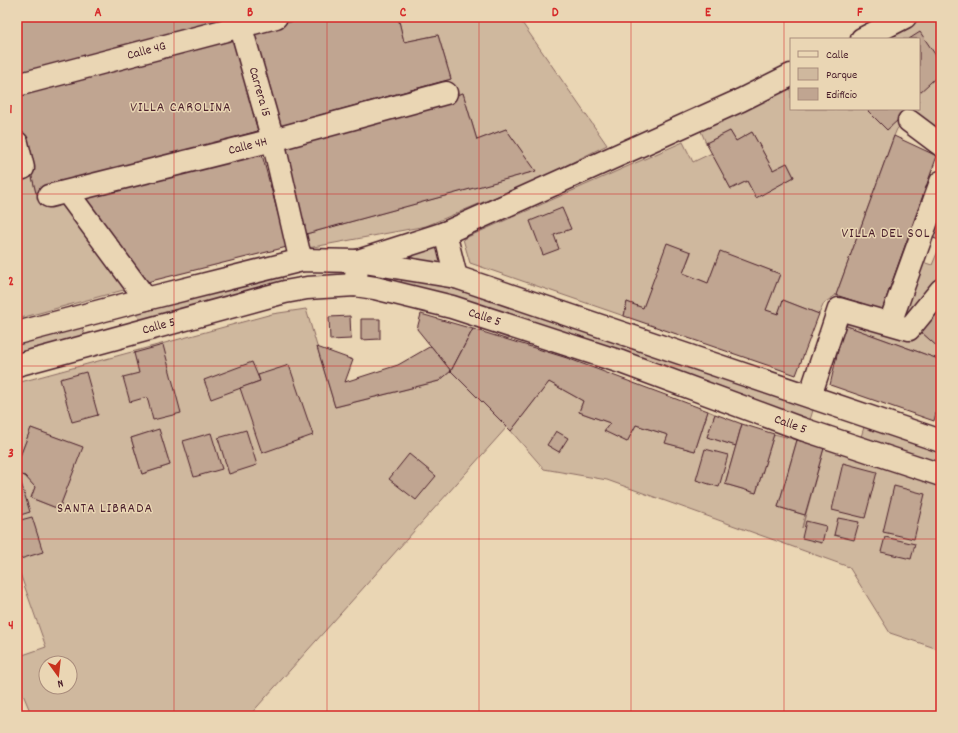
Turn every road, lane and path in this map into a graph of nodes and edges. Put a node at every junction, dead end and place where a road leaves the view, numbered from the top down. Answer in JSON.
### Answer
{"nodes":[{"id":1,"x":276,"y":17,"type":"edge"},
{"id":2,"x":905,"y":17,"type":"edge"},
{"id":3,"x":239,"y":22,"type":"edge"},
{"id":4,"x":864,"y":38,"type":"edge"},
{"id":5,"x":790,"y":75,"type":"edge"},
{"id":6,"x":17,"y":84,"type":"edge"},
{"id":7,"x":446,"y":93,"type":"dead end"},
{"id":8,"x":909,"y":121,"type":"dead end"},
{"id":9,"x":273,"y":140,"type":"junction"},
{"id":10,"x":17,"y":143,"type":"edge"},
{"id":11,"x":941,"y":146,"type":"edge"},
{"id":12,"x":23,"y":168,"type":"dead end"},
{"id":13,"x":941,"y":182,"type":"edge"},
{"id":14,"x":445,"y":233,"type":"junction"},
{"id":15,"x":302,"y":260,"type":"junction"},
{"id":16,"x":358,"y":261,"type":"junction"},
{"id":17,"x":456,"y":277,"type":"junction"},
{"id":18,"x":355,"y":285,"type":"junction"},
{"id":19,"x":941,"y":290,"type":"edge"},
{"id":20,"x":146,"y":299,"type":"junction"},
{"id":21,"x":890,"y":323,"type":"junction"},
{"id":22,"x":17,"y":333,"type":"edge"},
{"id":23,"x":17,"y":365,"type":"edge"},
{"id":24,"x":810,"y":396,"type":"junction"},
{"id":25,"x":941,"y":441,"type":"edge"},
{"id":26,"x":941,"y":475,"type":"edge"}],
"edges":[{"from":1,"to":3,"type":"street","name":"Calle 4G"},
{"from":2,"to":4,"type":"street"},
{"from":3,"to":6,"type":"street","name":"Calle 4G"},
{"from":3,"to":9,"type":"street","name":"Carrera 15"},
{"from":5,"to":14,"type":"street"},
{"from":7,"to":9,"type":"street","name":"Calle 4H"},
{"from":8,"to":11,"type":"street"},
{"from":9,"to":15,"type":"street","name":"Carrera 15"},
{"from":9,"to":20,"type":"street","name":"Calle 4H"},
{"from":10,"to":12,"type":"street"},
{"from":13,"to":21,"type":"street"},
{"from":14,"to":16,"type":"street"},
{"from":14,"to":17,"type":"street"},
{"from":15,"to":16,"type":"street"},
{"from":15,"to":20,"type":"street"},
{"from":16,"to":17,"type":"street"},
{"from":16,"to":18,"type":"street"},
{"from":17,"to":24,"type":"street"},
{"from":18,"to":23,"type":"street","name":"Calle 5"},
{"from":18,"to":26,"type":"street","name":"Calle 5"},
{"from":19,"to":21,"type":"street"},
{"from":20,"to":22,"type":"street"},
{"from":21,"to":24,"type":"street"},
{"from":24,"to":25,"type":"street"}]}
